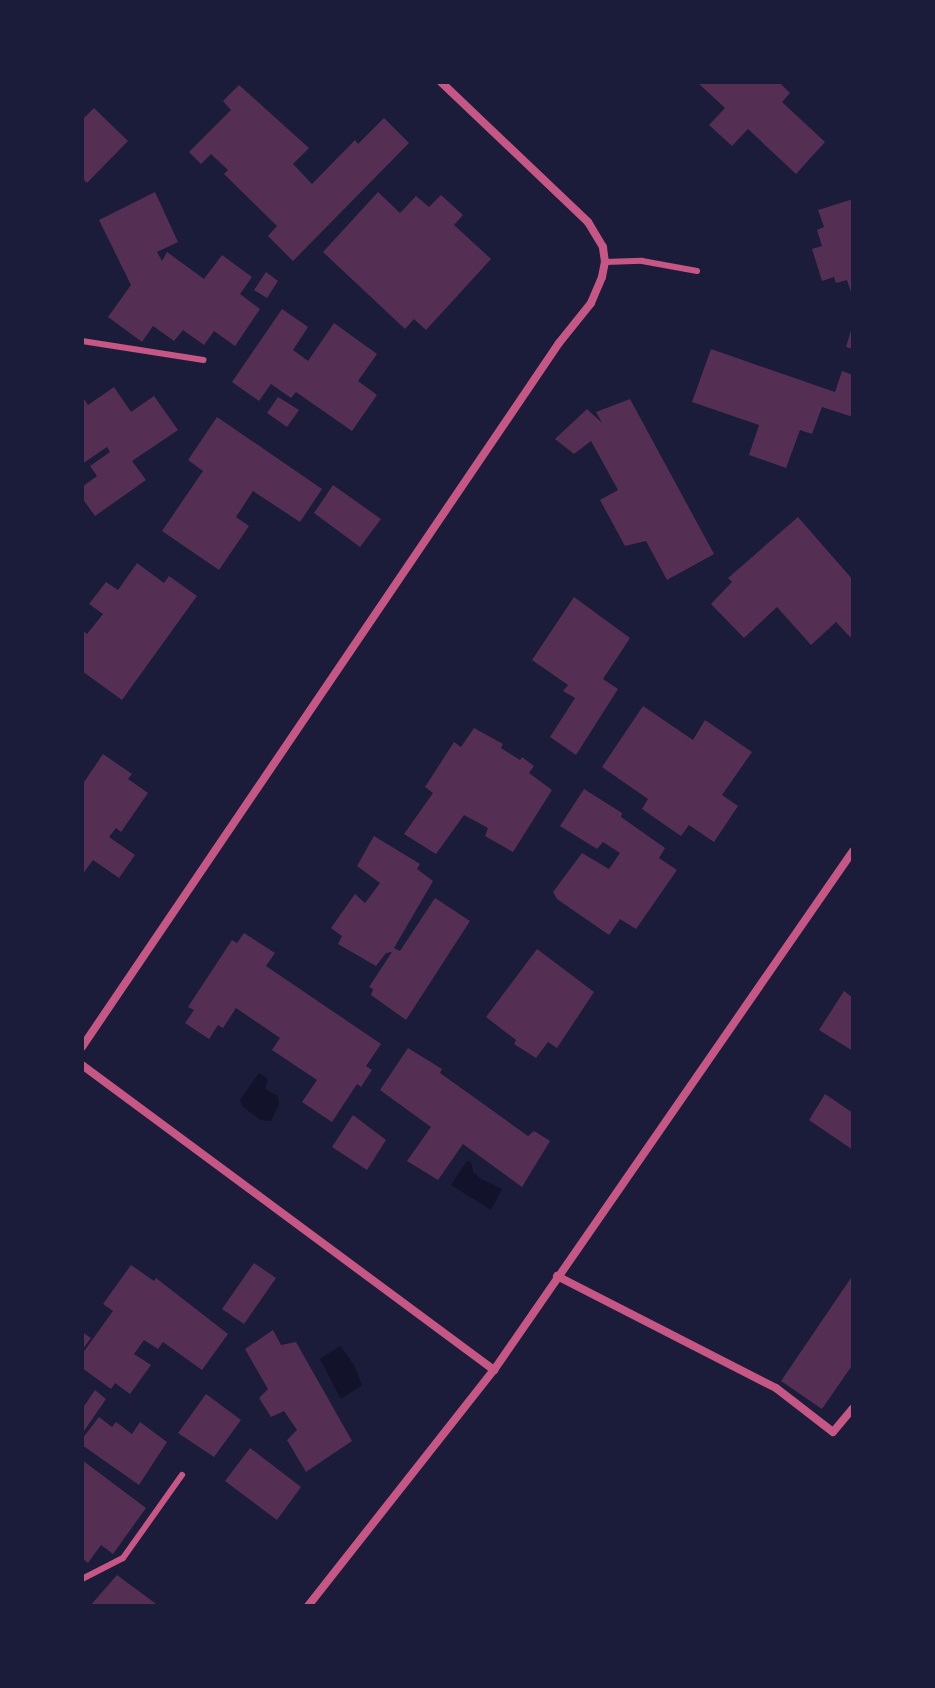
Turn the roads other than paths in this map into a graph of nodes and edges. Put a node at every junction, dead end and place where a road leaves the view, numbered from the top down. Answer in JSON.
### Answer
{"nodes":[{"id":1,"x":441,"y":82,"type":"edge"},
{"id":2,"x":605,"y":262,"type":"junction"},
{"id":3,"x":697,"y":271,"type":"dead end"},
{"id":4,"x":82,"y":341,"type":"edge"},
{"id":5,"x":204,"y":360,"type":"dead end"},
{"id":6,"x":853,"y":851,"type":"edge"},
{"id":7,"x":82,"y":1047,"type":"edge"},
{"id":8,"x":82,"y":1065,"type":"edge"},
{"id":9,"x":557,"y":1276,"type":"junction"},
{"id":10,"x":494,"y":1370,"type":"junction"},
{"id":11,"x":853,"y":1408,"type":"edge"},
{"id":12,"x":182,"y":1475,"type":"dead end"},
{"id":13,"x":82,"y":1579,"type":"edge"},
{"id":14,"x":308,"y":1606,"type":"edge"}],
"edges":[{"from":1,"to":2,"type":"street"},
{"from":2,"to":3,"type":"lane"},
{"from":2,"to":7,"type":"street"},
{"from":4,"to":5,"type":"lane"},
{"from":6,"to":9,"type":"street"},
{"from":8,"to":10,"type":"street"},
{"from":9,"to":10,"type":"street"},
{"from":9,"to":11,"type":"street"},
{"from":10,"to":14,"type":"street"},
{"from":12,"to":13,"type":"lane"}]}
